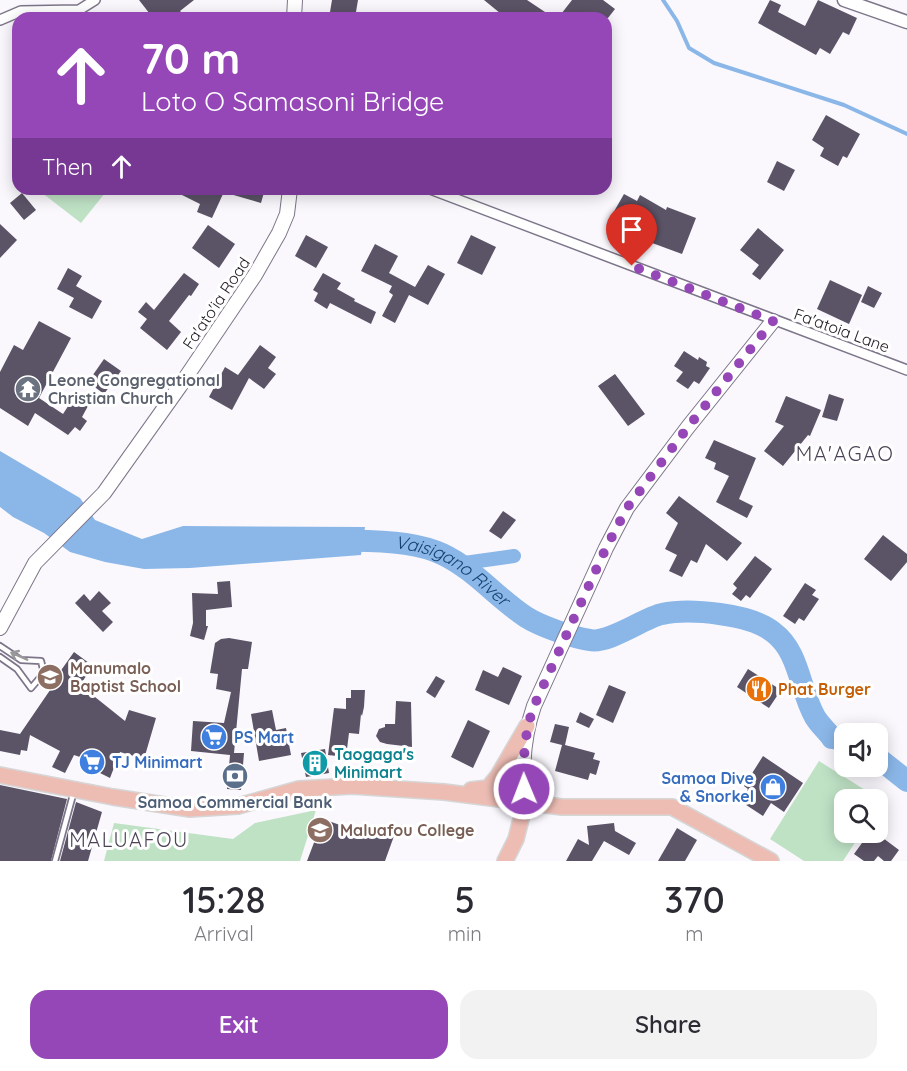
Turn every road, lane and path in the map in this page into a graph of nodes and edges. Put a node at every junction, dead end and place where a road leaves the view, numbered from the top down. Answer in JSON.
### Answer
{"nodes":[{"id":1,"x":95,"y":0,"type":"edge"},
{"id":2,"x":844,"y":0,"type":"edge"},
{"id":3,"x":19,"y":12,"type":"edge"},
{"id":4,"x":907,"y":22,"type":"edge"},
{"id":5,"x":289,"y":195,"type":"edge"},
{"id":6,"x":446,"y":195,"type":"edge"},
{"id":7,"x":773,"y":321,"type":"junction"},
{"id":8,"x":907,"y":370,"type":"edge"},
{"id":9,"x":0,"y":628,"type":"edge"},
{"id":10,"x":0,"y":646,"type":"edge"},
{"id":11,"x":0,"y":657,"type":"edge"},
{"id":12,"x":527,"y":726,"type":"junction"},
{"id":13,"x":0,"y":775,"type":"edge"},
{"id":14,"x":74,"y":789,"type":"junction"},
{"id":15,"x":444,"y":792,"type":"junction"},
{"id":16,"x":525,"y":802,"type":"junction"},
{"id":17,"x":55,"y":861,"type":"edge"},
{"id":18,"x":505,"y":861,"type":"edge"},
{"id":19,"x":771,"y":861,"type":"edge"}],
"edges":[{"from":1,"to":3,"type":"street"},
{"from":2,"to":4,"type":"street"},
{"from":5,"to":9,"type":"main road","name":"Fa'ato'ia Road"},
{"from":6,"to":7,"type":"street","name":"Fa'atoia Lane"},
{"from":7,"to":8,"type":"street","name":"Fa'atoia Lane"},
{"from":7,"to":12,"type":"main road"},
{"from":11,"to":10,"type":"lane","one_way":true},
{"from":12,"to":15,"type":"main road"},
{"from":12,"to":16,"type":"main road"},
{"from":13,"to":14,"type":"main road"},
{"from":14,"to":15,"type":"main road"},
{"from":14,"to":17,"type":"lane"},
{"from":15,"to":16,"type":"main road"},
{"from":16,"to":18,"type":"main road"},
{"from":16,"to":19,"type":"main road"}]}
